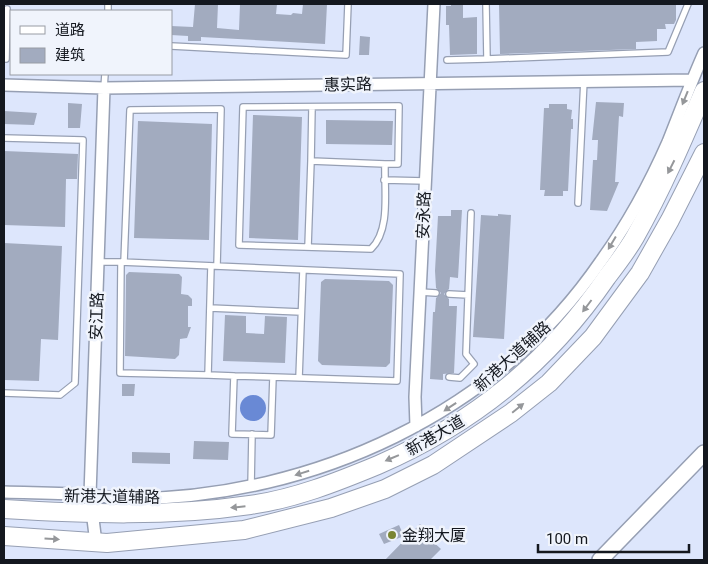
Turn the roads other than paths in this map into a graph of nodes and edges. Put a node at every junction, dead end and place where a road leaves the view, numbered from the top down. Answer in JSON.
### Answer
{"nodes":[{"id":1,"x":348,"y":4,"type":"edge"},
{"id":2,"x":434,"y":4,"type":"edge"},
{"id":3,"x":486,"y":4,"type":"edge"},
{"id":4,"x":688,"y":4,"type":"edge"},
{"id":5,"x":7,"y":9,"type":"dead end"},
{"id":6,"x":172,"y":46,"type":"edge"},
{"id":7,"x":704,"y":53,"type":"edge"},
{"id":8,"x":7,"y":59,"type":"edge"},
{"id":9,"x":487,"y":59,"type":"junction"},
{"id":10,"x":447,"y":60,"type":"dead end"},
{"id":11,"x":105,"y":75,"type":"edge"},
{"id":12,"x":584,"y":80,"type":"junction"},
{"id":13,"x":429,"y":82,"type":"junction"},
{"id":14,"x":4,"y":85,"type":"edge"},
{"id":15,"x":698,"y":85,"type":"edge"},
{"id":16,"x":104,"y":88,"type":"junction"},
{"id":17,"x":312,"y":106,"type":"junction"},
{"id":18,"x":4,"y":138,"type":"edge"},
{"id":19,"x":704,"y":153,"type":"edge"},
{"id":20,"x":311,"y":161,"type":"junction"},
{"id":21,"x":385,"y":164,"type":"junction"},
{"id":22,"x":384,"y":180,"type":"junction"},
{"id":23,"x":425,"y":181,"type":"junction"},
{"id":24,"x":578,"y":203,"type":"dead end"},
{"id":25,"x":471,"y":213,"type":"dead end"},
{"id":26,"x":308,"y":247,"type":"junction"},
{"id":27,"x":98,"y":262,"type":"junction"},
{"id":28,"x":122,"y":262,"type":"junction"},
{"id":29,"x":214,"y":266,"type":"junction"},
{"id":30,"x":303,"y":270,"type":"junction"},
{"id":31,"x":420,"y":292,"type":"junction"},
{"id":32,"x":436,"y":293,"type":"dead end"},
{"id":33,"x":449,"y":294,"type":"dead end"},
{"id":34,"x":468,"y":294,"type":"junction"},
{"id":35,"x":210,"y":308,"type":"junction"},
{"id":36,"x":301,"y":312,"type":"junction"},
{"id":37,"x":208,"y":375,"type":"junction"},
{"id":38,"x":234,"y":376,"type":"junction"},
{"id":39,"x":273,"y":377,"type":"junction"},
{"id":40,"x":449,"y":377,"type":"dead end"},
{"id":41,"x":299,"y":378,"type":"junction"},
{"id":42,"x":4,"y":393,"type":"edge"},
{"id":43,"x":416,"y":426,"type":"junction"},
{"id":44,"x":252,"y":434,"type":"junction"},
{"id":45,"x":704,"y":453,"type":"edge"},
{"id":46,"x":251,"y":486,"type":"junction"},
{"id":47,"x":4,"y":492,"type":"edge"},
{"id":48,"x":90,"y":495,"type":"junction"},
{"id":49,"x":4,"y":509,"type":"edge"},
{"id":50,"x":94,"y":515,"type":"junction"},
{"id":51,"x":4,"y":536,"type":"edge"},
{"id":52,"x":96,"y":543,"type":"junction"},
{"id":53,"x":600,"y":560,"type":"edge"}],
"edges":[{"from":1,"to":6,"type":"lane"},
{"from":2,"to":13,"type":"street","name":"安永路"},
{"from":3,"to":9,"type":"lane"},
{"from":4,"to":9,"type":"lane"},
{"from":5,"to":8,"type":"lane"},
{"from":7,"to":15,"type":"street","name":"新港大道辅路"},
{"from":9,"to":10,"type":"lane"},
{"from":11,"to":16,"type":"lane"},
{"from":12,"to":13,"type":"street","name":"惠实路"},
{"from":12,"to":15,"type":"street","name":"惠实路"},
{"from":12,"to":24,"type":"lane"},
{"from":13,"to":16,"type":"street","name":"惠实路"},
{"from":13,"to":23,"type":"street","name":"安永路"},
{"from":14,"to":16,"type":"street","name":"惠实路"},
{"from":15,"to":43,"type":"street","name":"新港大道辅路","one_way":true},
{"from":15,"to":50,"type":"main road","name":"新港大道","one_way":true},
{"from":16,"to":27,"type":"street","name":"安江路"},
{"from":17,"to":20,"type":"lane"},
{"from":17,"to":21,"type":"lane"},
{"from":17,"to":26,"type":"lane"},
{"from":18,"to":42,"type":"lane"},
{"from":52,"to":19,"type":"main road","name":"新港大道","one_way":true},
{"from":20,"to":21,"type":"lane"},
{"from":20,"to":26,"type":"lane"},
{"from":21,"to":22,"type":"lane"},
{"from":22,"to":23,"type":"lane"},
{"from":22,"to":26,"type":"lane"},
{"from":23,"to":31,"type":"street","name":"安永路"},
{"from":25,"to":34,"type":"lane"},
{"from":27,"to":28,"type":"lane"},
{"from":27,"to":48,"type":"street","name":"安江路"},
{"from":28,"to":29,"type":"lane"},
{"from":28,"to":29,"type":"lane"},
{"from":28,"to":37,"type":"lane"},
{"from":29,"to":30,"type":"lane"},
{"from":29,"to":35,"type":"lane"},
{"from":30,"to":36,"type":"lane"},
{"from":30,"to":41,"type":"lane"},
{"from":31,"to":32,"type":"lane"},
{"from":31,"to":43,"type":"street","name":"安永路"},
{"from":33,"to":34,"type":"lane"},
{"from":34,"to":40,"type":"lane"},
{"from":35,"to":36,"type":"lane"},
{"from":35,"to":37,"type":"lane"},
{"from":36,"to":41,"type":"lane"},
{"from":37,"to":38,"type":"lane"},
{"from":38,"to":39,"type":"lane"},
{"from":38,"to":44,"type":"lane"},
{"from":39,"to":41,"type":"lane"},
{"from":39,"to":44,"type":"lane"},
{"from":43,"to":46,"type":"street","name":"新港大道辅路","one_way":true},
{"from":44,"to":46,"type":"lane"},
{"from":45,"to":53,"type":"street"},
{"from":46,"to":48,"type":"street","name":"新港大道辅路"},
{"from":47,"to":48,"type":"street","name":"新港大道辅路"},
{"from":48,"to":50,"type":"street","name":"安江路"},
{"from":49,"to":50,"type":"main road","name":"新港大道"},
{"from":50,"to":52,"type":"street","name":"安江路"},
{"from":51,"to":52,"type":"main road","name":"新港大道","one_way":true}]}
